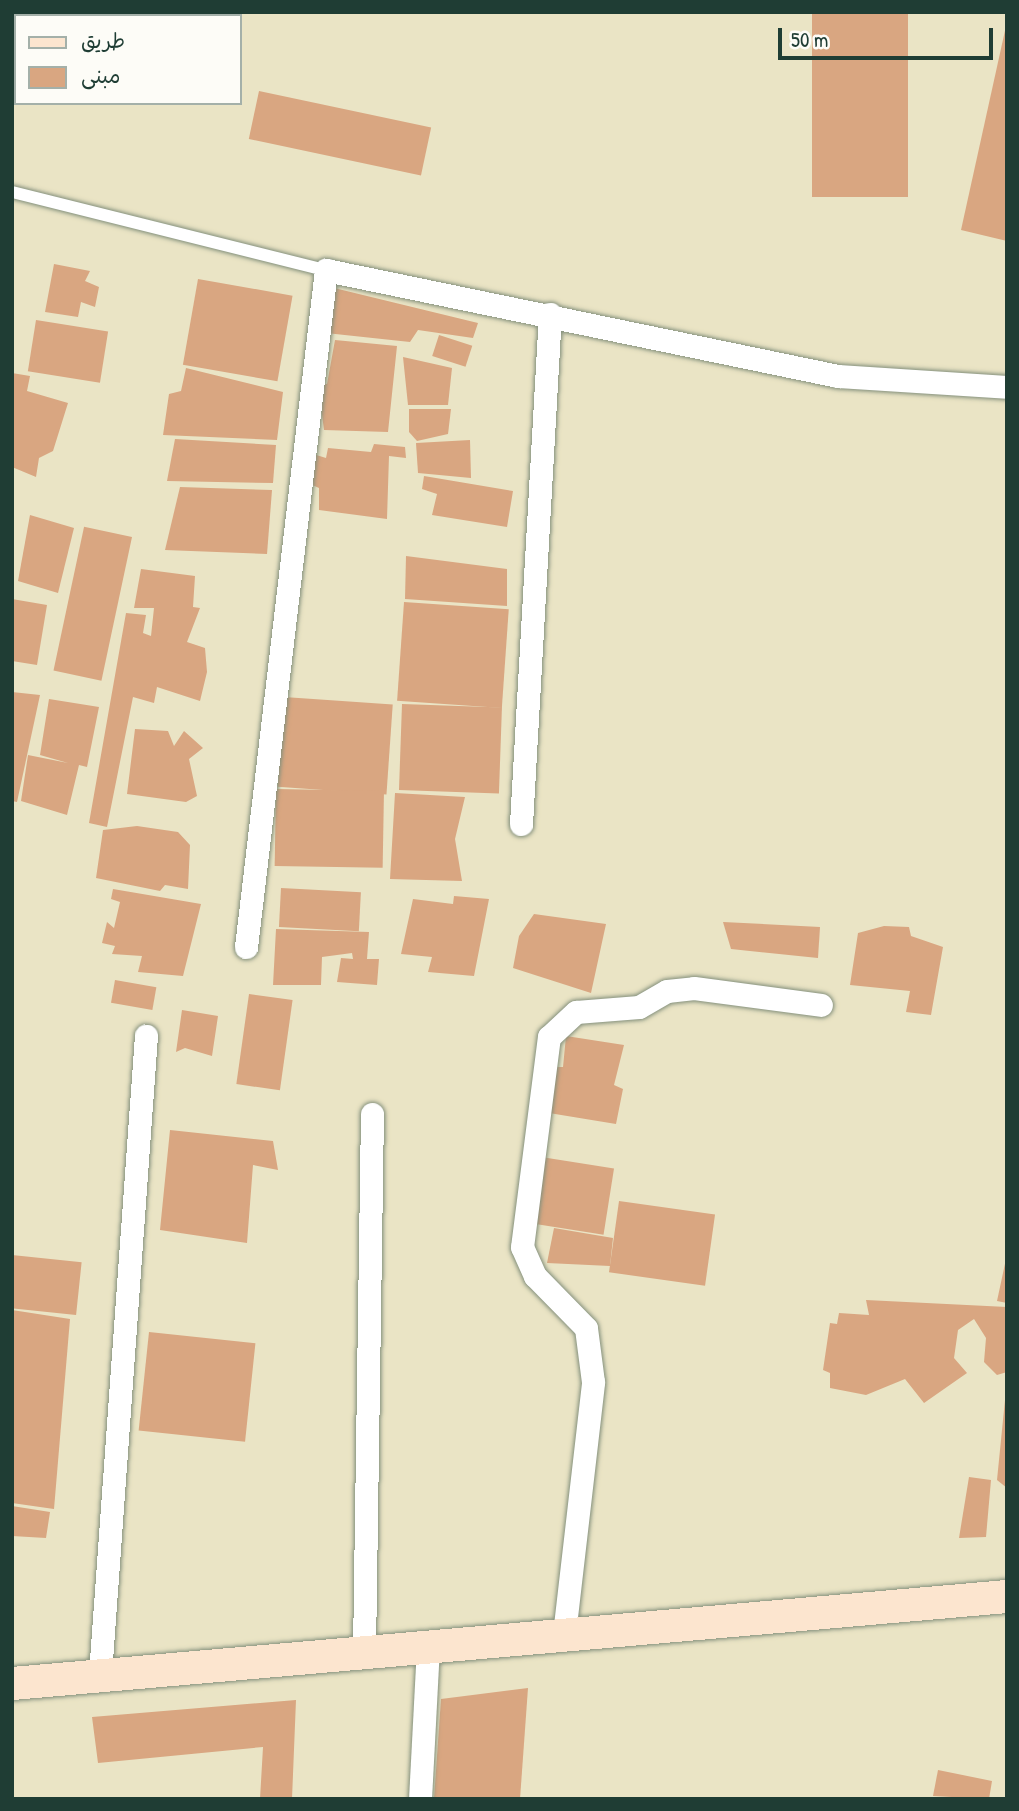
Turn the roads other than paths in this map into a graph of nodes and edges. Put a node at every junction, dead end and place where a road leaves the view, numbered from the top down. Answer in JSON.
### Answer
{"nodes":[{"id":1,"x":12,"y":192,"type":"edge"},
{"id":2,"x":326,"y":270,"type":"junction"},
{"id":3,"x":550,"y":313,"type":"junction"},
{"id":4,"x":1007,"y":387,"type":"edge"},
{"id":5,"x":521,"y":824,"type":"dead end"},
{"id":6,"x":246,"y":947,"type":"dead end"},
{"id":7,"x":821,"y":1005,"type":"dead end"},
{"id":8,"x":146,"y":1036,"type":"dead end"},
{"id":9,"x":372,"y":1114,"type":"dead end"},
{"id":10,"x":1007,"y":1597,"type":"edge"},
{"id":11,"x":564,"y":1634,"type":"junction"},
{"id":12,"x":428,"y":1646,"type":"junction"},
{"id":13,"x":364,"y":1651,"type":"junction"},
{"id":14,"x":100,"y":1674,"type":"junction"},
{"id":15,"x":12,"y":1683,"type":"edge"},
{"id":16,"x":420,"y":1799,"type":"edge"}],
"edges":[{"from":1,"to":2,"type":"lane"},
{"from":2,"to":3,"type":"street"},
{"from":2,"to":6,"type":"street"},
{"from":3,"to":4,"type":"street"},
{"from":3,"to":5,"type":"street"},
{"from":7,"to":11,"type":"street"},
{"from":8,"to":14,"type":"street"},
{"from":9,"to":13,"type":"street"},
{"from":10,"to":11,"type":"main road"},
{"from":11,"to":12,"type":"main road"},
{"from":12,"to":13,"type":"main road"},
{"from":12,"to":16,"type":"street"},
{"from":13,"to":14,"type":"main road"},
{"from":14,"to":15,"type":"main road"}]}
